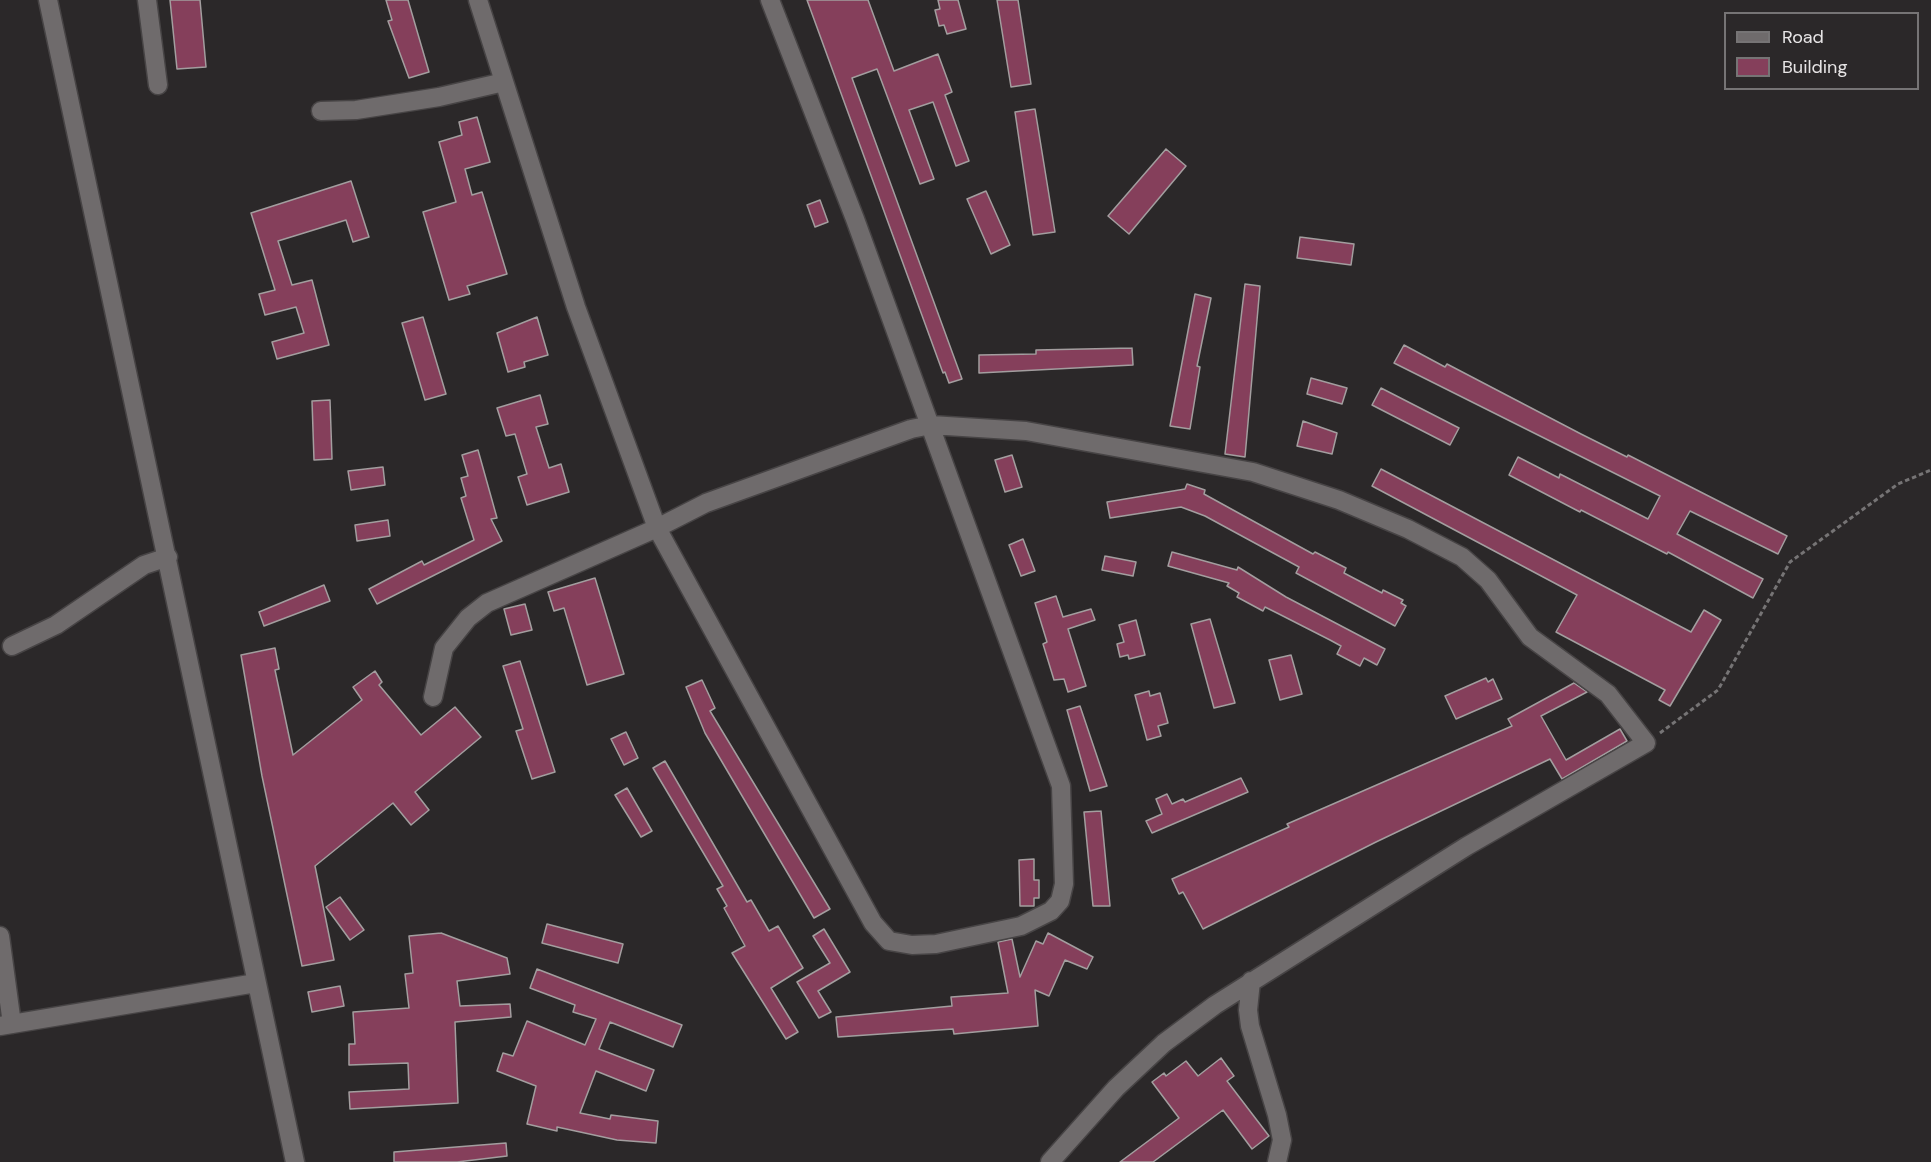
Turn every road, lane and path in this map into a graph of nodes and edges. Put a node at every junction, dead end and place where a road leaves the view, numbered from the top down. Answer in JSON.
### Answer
{"nodes":[{"id":1,"x":48,"y":0,"type":"edge"},
{"id":2,"x":147,"y":0,"type":"edge"},
{"id":3,"x":478,"y":0,"type":"edge"},
{"id":4,"x":770,"y":0,"type":"edge"},
{"id":5,"x":504,"y":82,"type":"junction"},
{"id":6,"x":158,"y":85,"type":"dead end"},
{"id":7,"x":321,"y":111,"type":"dead end"},
{"id":8,"x":932,"y":425,"type":"junction"},
{"id":9,"x":1931,"y":470,"type":"edge"},
{"id":10,"x":657,"y":528,"type":"junction"},
{"id":11,"x":168,"y":557,"type":"junction"},
{"id":12,"x":12,"y":646,"type":"dead end"},
{"id":13,"x":433,"y":697,"type":"dead end"},
{"id":14,"x":1646,"y":743,"type":"junction"},
{"id":15,"x":0,"y":936,"type":"edge"},
{"id":16,"x":1251,"y":981,"type":"junction"},
{"id":17,"x":256,"y":983,"type":"junction"},
{"id":18,"x":6,"y":1025,"type":"edge"},
{"id":19,"x":295,"y":1162,"type":"edge"},
{"id":20,"x":1050,"y":1162,"type":"edge"},
{"id":21,"x":1277,"y":1162,"type":"edge"}],
"edges":[{"from":1,"to":11,"type":"street"},
{"from":2,"to":6,"type":"street"},
{"from":3,"to":5,"type":"street"},
{"from":4,"to":8,"type":"street"},
{"from":5,"to":7,"type":"street"},
{"from":5,"to":10,"type":"street"},
{"from":8,"to":10,"type":"street"},
{"from":8,"to":10,"type":"street"},
{"from":8,"to":14,"type":"street"},
{"from":9,"to":14,"type":"path"},
{"from":10,"to":13,"type":"street"},
{"from":11,"to":12,"type":"street"},
{"from":11,"to":17,"type":"street"},
{"from":14,"to":16,"type":"street"},
{"from":15,"to":18,"type":"street"},
{"from":16,"to":20,"type":"street"},
{"from":16,"to":21,"type":"street"},
{"from":17,"to":18,"type":"street"},
{"from":17,"to":19,"type":"street"}]}
